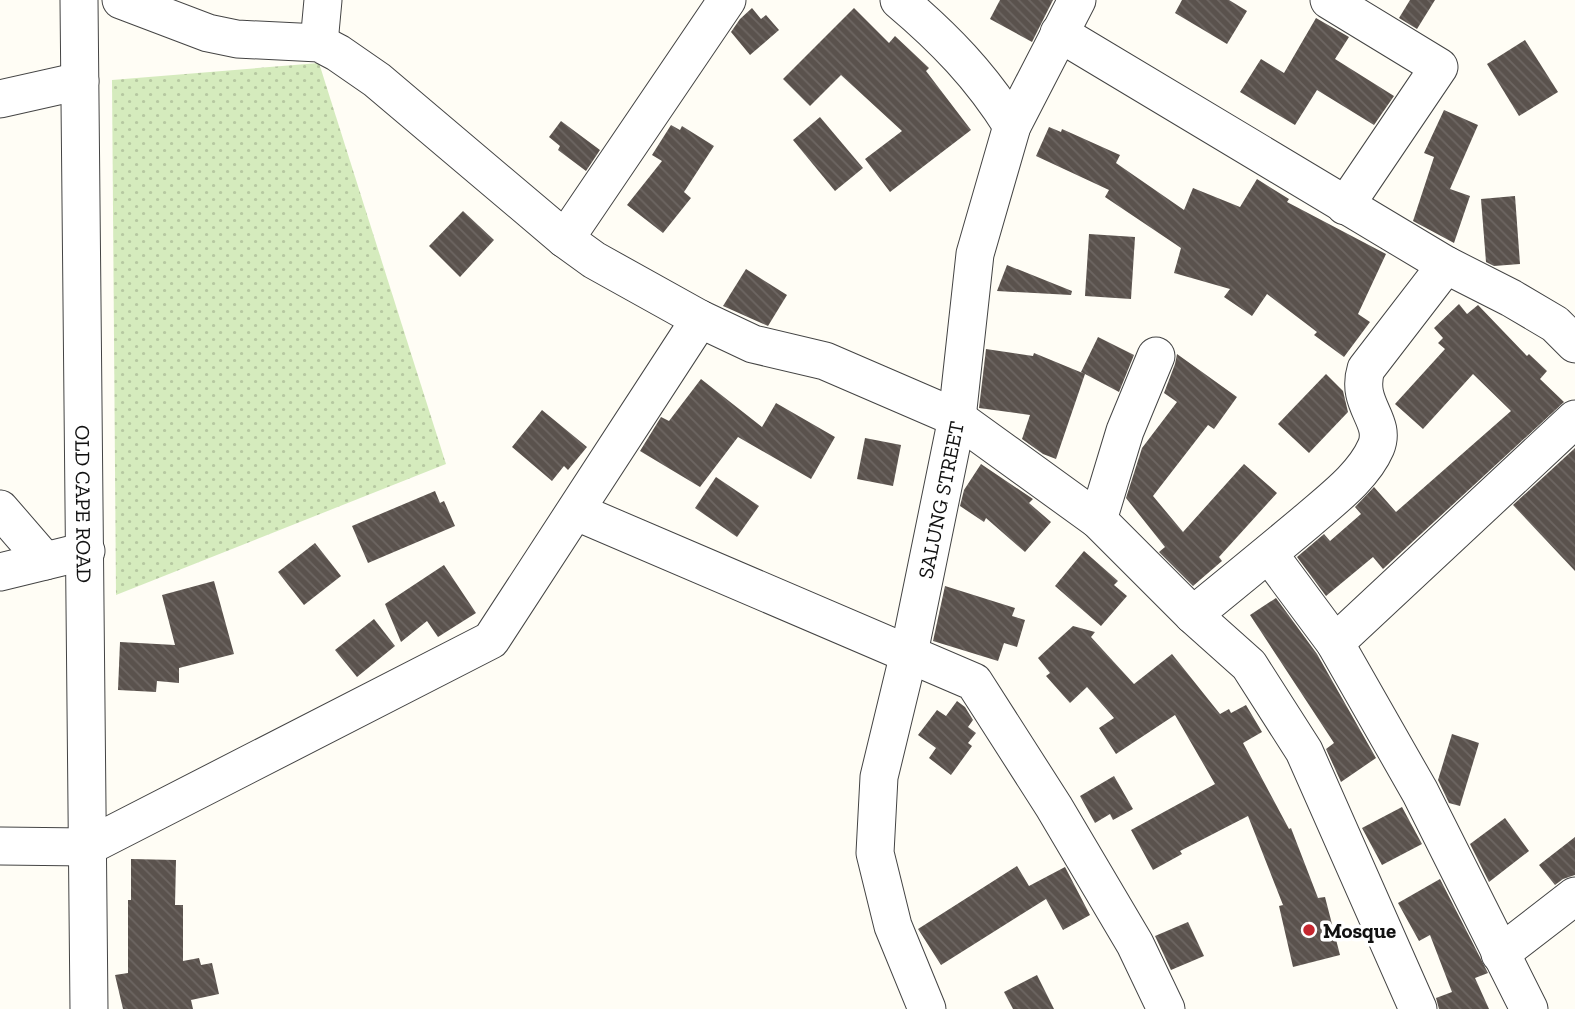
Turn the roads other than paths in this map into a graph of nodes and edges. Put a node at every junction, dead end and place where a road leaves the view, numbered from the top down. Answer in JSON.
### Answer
{"nodes":[{"id":1,"x":79,"y":0,"type":"edge"},
{"id":2,"x":121,"y":0,"type":"edge"},
{"id":3,"x":323,"y":0,"type":"edge"},
{"id":4,"x":727,"y":0,"type":"edge"},
{"id":5,"x":899,"y":0,"type":"edge"},
{"id":6,"x":1077,"y":0,"type":"edge"},
{"id":7,"x":1329,"y":0,"type":"edge"},
{"id":8,"x":1059,"y":33,"type":"junction"},
{"id":9,"x":319,"y":43,"type":"junction"},
{"id":10,"x":80,"y":81,"type":"junction"},
{"id":11,"x":0,"y":99,"type":"edge"},
{"id":12,"x":1012,"y":126,"type":"junction"},
{"id":13,"x":1345,"y":206,"type":"junction"},
{"id":14,"x":565,"y":239,"type":"junction"},
{"id":15,"x":1446,"y":265,"type":"junction"},
{"id":16,"x":700,"y":319,"type":"junction"},
{"id":17,"x":1575,"y":344,"type":"edge"},
{"id":18,"x":1156,"y":356,"type":"dead end"},
{"id":19,"x":957,"y":418,"type":"junction"},
{"id":20,"x":1575,"y":419,"type":"edge"},
{"id":21,"x":0,"y":509,"type":"edge"},
{"id":22,"x":576,"y":512,"type":"junction"},
{"id":23,"x":1098,"y":520,"type":"junction"},
{"id":24,"x":86,"y":551,"type":"junction"},
{"id":25,"x":1269,"y":554,"type":"junction"},
{"id":26,"x":45,"y":561,"type":"junction"},
{"id":27,"x":0,"y":572,"type":"edge"},
{"id":28,"x":1194,"y":615,"type":"junction"},
{"id":29,"x":1335,"y":643,"type":"junction"},
{"id":30,"x":909,"y":653,"type":"junction"},
{"id":31,"x":0,"y":846,"type":"edge"},
{"id":32,"x":87,"y":847,"type":"junction"},
{"id":33,"x":1575,"y":896,"type":"edge"},
{"id":34,"x":1500,"y":954,"type":"junction"},
{"id":35,"x":89,"y":1009,"type":"edge"},
{"id":36,"x":927,"y":1009,"type":"edge"},
{"id":37,"x":1166,"y":1009,"type":"edge"},
{"id":38,"x":1418,"y":1009,"type":"edge"},
{"id":39,"x":1529,"y":1009,"type":"edge"}],
"edges":[{"from":1,"to":10,"type":"street","name":"OLD CAPE ROAD"},
{"from":2,"to":9,"type":"street"},
{"from":3,"to":9,"type":"street"},
{"from":4,"to":14,"type":"street"},
{"from":5,"to":12,"type":"street"},
{"from":6,"to":8,"type":"street","name":"SALUNG STREET"},
{"from":7,"to":13,"type":"street"},
{"from":8,"to":12,"type":"street","name":"SALUNG STREET"},
{"from":8,"to":13,"type":"street"},
{"from":9,"to":14,"type":"street"},
{"from":10,"to":11,"type":"street"},
{"from":10,"to":24,"type":"street","name":"OLD CAPE ROAD"},
{"from":12,"to":19,"type":"street","name":"SALUNG STREET"},
{"from":13,"to":15,"type":"street"},
{"from":14,"to":16,"type":"street"},
{"from":15,"to":17,"type":"street"},
{"from":15,"to":25,"type":"street"},
{"from":16,"to":19,"type":"street"},
{"from":16,"to":22,"type":"street"},
{"from":18,"to":23,"type":"street"},
{"from":19,"to":23,"type":"street"},
{"from":19,"to":30,"type":"street","name":"SALUNG STREET"},
{"from":20,"to":29,"type":"street"},
{"from":21,"to":26,"type":"street"},
{"from":22,"to":30,"type":"street"},
{"from":22,"to":32,"type":"street"},
{"from":23,"to":28,"type":"street"},
{"from":24,"to":26,"type":"street"},
{"from":24,"to":32,"type":"street","name":"OLD CAPE ROAD"},
{"from":25,"to":28,"type":"street"},
{"from":25,"to":29,"type":"street"},
{"from":26,"to":27,"type":"street"},
{"from":28,"to":38,"type":"street"},
{"from":29,"to":34,"type":"street"},
{"from":30,"to":36,"type":"street","name":"SALUNG STREET"},
{"from":30,"to":37,"type":"street"},
{"from":31,"to":32,"type":"street"},
{"from":32,"to":35,"type":"street","name":"OLD CAPE ROAD"},
{"from":33,"to":34,"type":"street"},
{"from":34,"to":39,"type":"street"}]}
